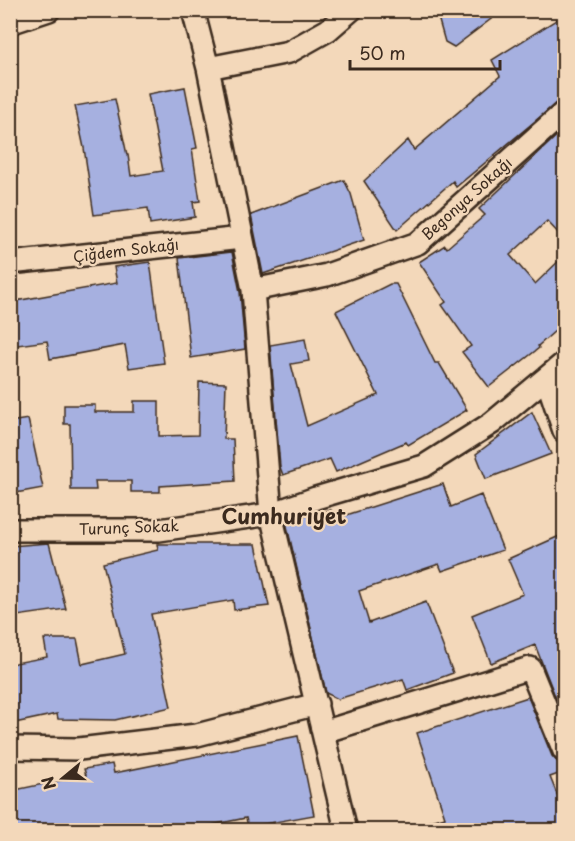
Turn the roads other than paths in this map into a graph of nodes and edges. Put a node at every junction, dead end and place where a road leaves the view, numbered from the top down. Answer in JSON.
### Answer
{"nodes":[{"id":1,"x":49,"y":10,"type":"edge"},
{"id":2,"x":193,"y":10,"type":"edge"},
{"id":3,"x":351,"y":10,"type":"edge"},
{"id":4,"x":10,"y":22,"type":"edge"},
{"id":5,"x":208,"y":68,"type":"junction"},
{"id":6,"x":564,"y":112,"type":"edge"},
{"id":7,"x":242,"y":238,"type":"junction"},
{"id":8,"x":10,"y":263,"type":"edge"},
{"id":9,"x":253,"y":290,"type":"junction"},
{"id":10,"x":564,"y":363,"type":"edge"},
{"id":11,"x":547,"y":380,"type":"junction"},
{"id":12,"x":564,"y":431,"type":"edge"},
{"id":13,"x":271,"y":514,"type":"junction"},
{"id":14,"x":10,"y":530,"type":"edge"},
{"id":15,"x":317,"y":704,"type":"junction"},
{"id":16,"x":323,"y":732,"type":"junction"},
{"id":17,"x":10,"y":748,"type":"edge"},
{"id":18,"x":564,"y":751,"type":"edge"},
{"id":19,"x":346,"y":831,"type":"edge"}],
"edges":[{"from":1,"to":4,"type":"street"},
{"from":2,"to":5,"type":"street"},
{"from":3,"to":5,"type":"street"},
{"from":5,"to":7,"type":"street"},
{"from":6,"to":9,"type":"street","name":"Begonya Sokağı"},
{"from":7,"to":8,"type":"street","name":"Çiğdem Sokağı"},
{"from":7,"to":9,"type":"street"},
{"from":9,"to":13,"type":"street"},
{"from":10,"to":11,"type":"street","name":"Turunç Sokak"},
{"from":11,"to":12,"type":"street"},
{"from":11,"to":13,"type":"street","name":"Turunç Sokak"},
{"from":13,"to":14,"type":"street","name":"Turunç Sokak"},
{"from":13,"to":15,"type":"street"},
{"from":15,"to":16,"type":"street"},
{"from":15,"to":17,"type":"street"},
{"from":16,"to":18,"type":"street"},
{"from":16,"to":19,"type":"street"}]}
